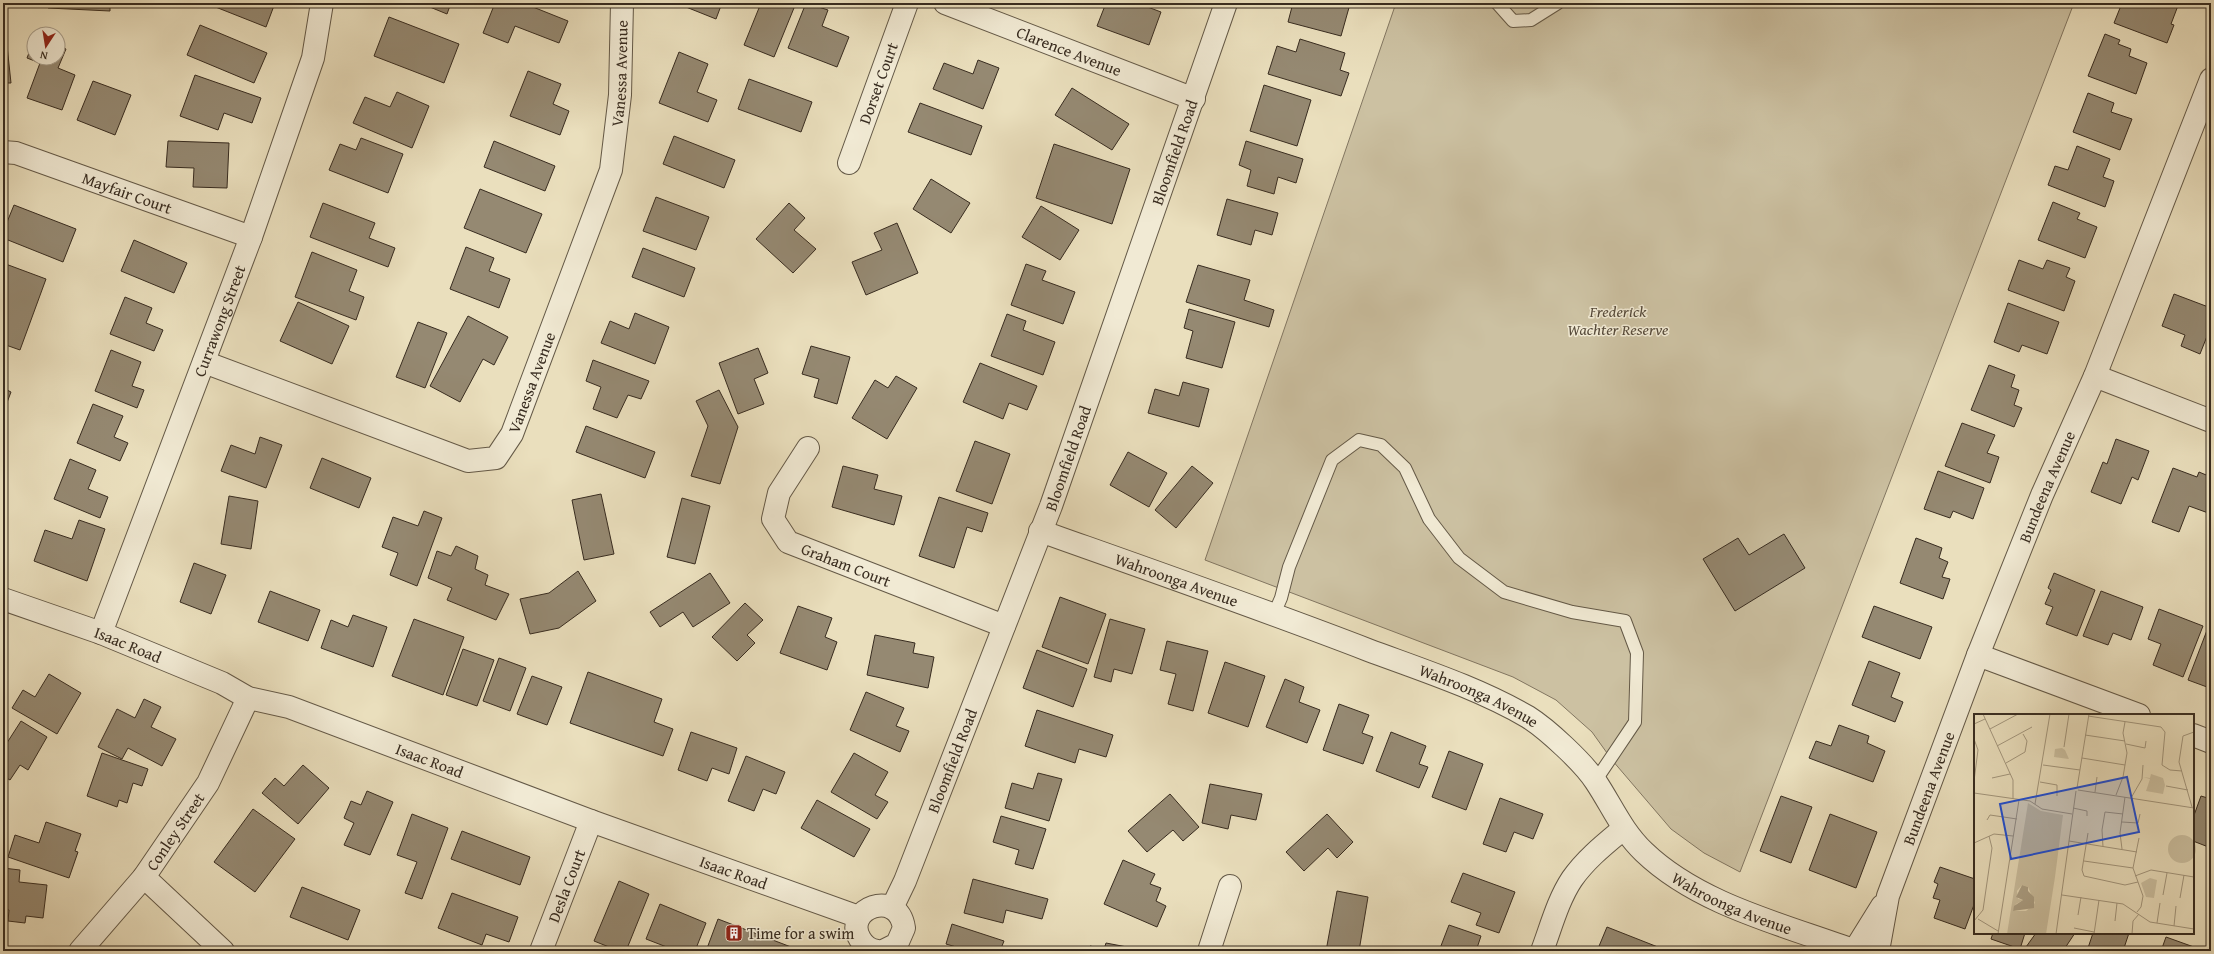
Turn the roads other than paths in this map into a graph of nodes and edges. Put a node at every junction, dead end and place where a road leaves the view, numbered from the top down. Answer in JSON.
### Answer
{"nodes":[{"id":1,"x":322,"y":3,"type":"edge"},
{"id":2,"x":622,"y":3,"type":"edge"},
{"id":3,"x":907,"y":3,"type":"edge"},
{"id":4,"x":944,"y":3,"type":"edge"},
{"id":5,"x":1226,"y":3,"type":"edge"},
{"id":6,"x":1497,"y":3,"type":"edge"},
{"id":7,"x":1558,"y":3,"type":"edge"},
{"id":8,"x":2211,"y":79,"type":"edge"},
{"id":9,"x":1194,"y":99,"type":"junction"},
{"id":10,"x":3,"y":152,"type":"edge"},
{"id":11,"x":849,"y":163,"type":"dead end"},
{"id":12,"x":251,"y":237,"type":"junction"},
{"id":13,"x":204,"y":362,"type":"junction"},
{"id":14,"x":2095,"y":376,"type":"junction"},
{"id":15,"x":2211,"y":421,"type":"edge"},
{"id":16,"x":808,"y":448,"type":"dead end"},
{"id":17,"x":1040,"y":531,"type":"junction"},
{"id":18,"x":3,"y":600,"type":"edge"},
{"id":19,"x":1274,"y":614,"type":"junction"},
{"id":20,"x":1004,"y":626,"type":"junction"},
{"id":21,"x":101,"y":634,"type":"junction"},
{"id":22,"x":1978,"y":655,"type":"junction"},
{"id":23,"x":248,"y":698,"type":"junction"},
{"id":24,"x":2136,"y":714,"type":"edge"},
{"id":25,"x":2194,"y":735,"type":"edge"},
{"id":26,"x":2211,"y":742,"type":"edge"},
{"id":27,"x":1596,"y":780,"type":"junction"},
{"id":28,"x":591,"y":821,"type":"junction"},
{"id":29,"x":1623,"y":829,"type":"junction"},
{"id":30,"x":144,"y":877,"type":"junction"},
{"id":31,"x":1230,"y":886,"type":"dead end"},
{"id":32,"x":1888,"y":896,"type":"junction"},
{"id":33,"x":892,"y":908,"type":"junction"},
{"id":34,"x":859,"y":917,"type":"junction"},
{"id":35,"x":80,"y":951,"type":"edge"},
{"id":36,"x":223,"y":951,"type":"edge"},
{"id":37,"x":542,"y":951,"type":"edge"},
{"id":38,"x":876,"y":951,"type":"edge"},
{"id":39,"x":883,"y":951,"type":"edge"},
{"id":40,"x":1208,"y":951,"type":"edge"},
{"id":41,"x":1542,"y":951,"type":"edge"},
{"id":42,"x":1854,"y":951,"type":"edge"},
{"id":43,"x":1878,"y":951,"type":"edge"}],
"edges":[{"from":1,"to":12,"type":"street","name":"Currawong Street"},
{"from":2,"to":13,"type":"street","name":"Vanessa Avenue"},
{"from":3,"to":11,"type":"street","name":"Dorset Court"},
{"from":4,"to":9,"type":"street","name":"Clarence Avenue"},
{"from":5,"to":9,"type":"street","name":"Bloomfield Road"},
{"from":6,"to":7,"type":"lane"},
{"from":8,"to":14,"type":"street","name":"Bundeena Avenue"},
{"from":9,"to":17,"type":"street","name":"Bloomfield Road"},
{"from":10,"to":12,"type":"street","name":"Mayfair Court"},
{"from":12,"to":13,"type":"street","name":"Currawong Street"},
{"from":13,"to":21,"type":"street","name":"Currawong Street"},
{"from":14,"to":15,"type":"street"},
{"from":14,"to":22,"type":"street","name":"Bundeena Avenue"},
{"from":16,"to":20,"type":"street","name":"Graham Court"},
{"from":17,"to":19,"type":"street","name":"Wahroonga Avenue"},
{"from":17,"to":20,"type":"street","name":"Bloomfield Road"},
{"from":18,"to":21,"type":"street","name":"Isaac Road"},
{"from":19,"to":27,"type":"street","name":"Wahroonga Avenue"},
{"from":19,"to":27,"type":"lane"},
{"from":20,"to":33,"type":"street","name":"Bloomfield Road"},
{"from":21,"to":23,"type":"street","name":"Isaac Road"},
{"from":22,"to":24,"type":"street"},
{"from":22,"to":32,"type":"street","name":"Bundeena Avenue"},
{"from":23,"to":28,"type":"street","name":"Isaac Road"},
{"from":23,"to":30,"type":"street","name":"Conley Street"},
{"from":25,"to":26,"type":"street"},
{"from":27,"to":29,"type":"street","name":"Wahroonga Avenue"},
{"from":28,"to":34,"type":"street","name":"Isaac Road"},
{"from":28,"to":37,"type":"street","name":"Desla Court"},
{"from":29,"to":41,"type":"street"},
{"from":29,"to":42,"type":"street","name":"Wahroonga Avenue"},
{"from":30,"to":35,"type":"street","name":"Conley Street"},
{"from":30,"to":36,"type":"street"},
{"from":31,"to":40,"type":"street"},
{"from":32,"to":42,"type":"street","name":"Bundeena Avenue"},
{"from":32,"to":43,"type":"street","name":"Bundeena Avenue"},
{"from":33,"to":34,"type":"street"},
{"from":33,"to":39,"type":"street"},
{"from":34,"to":38,"type":"street"}]}
